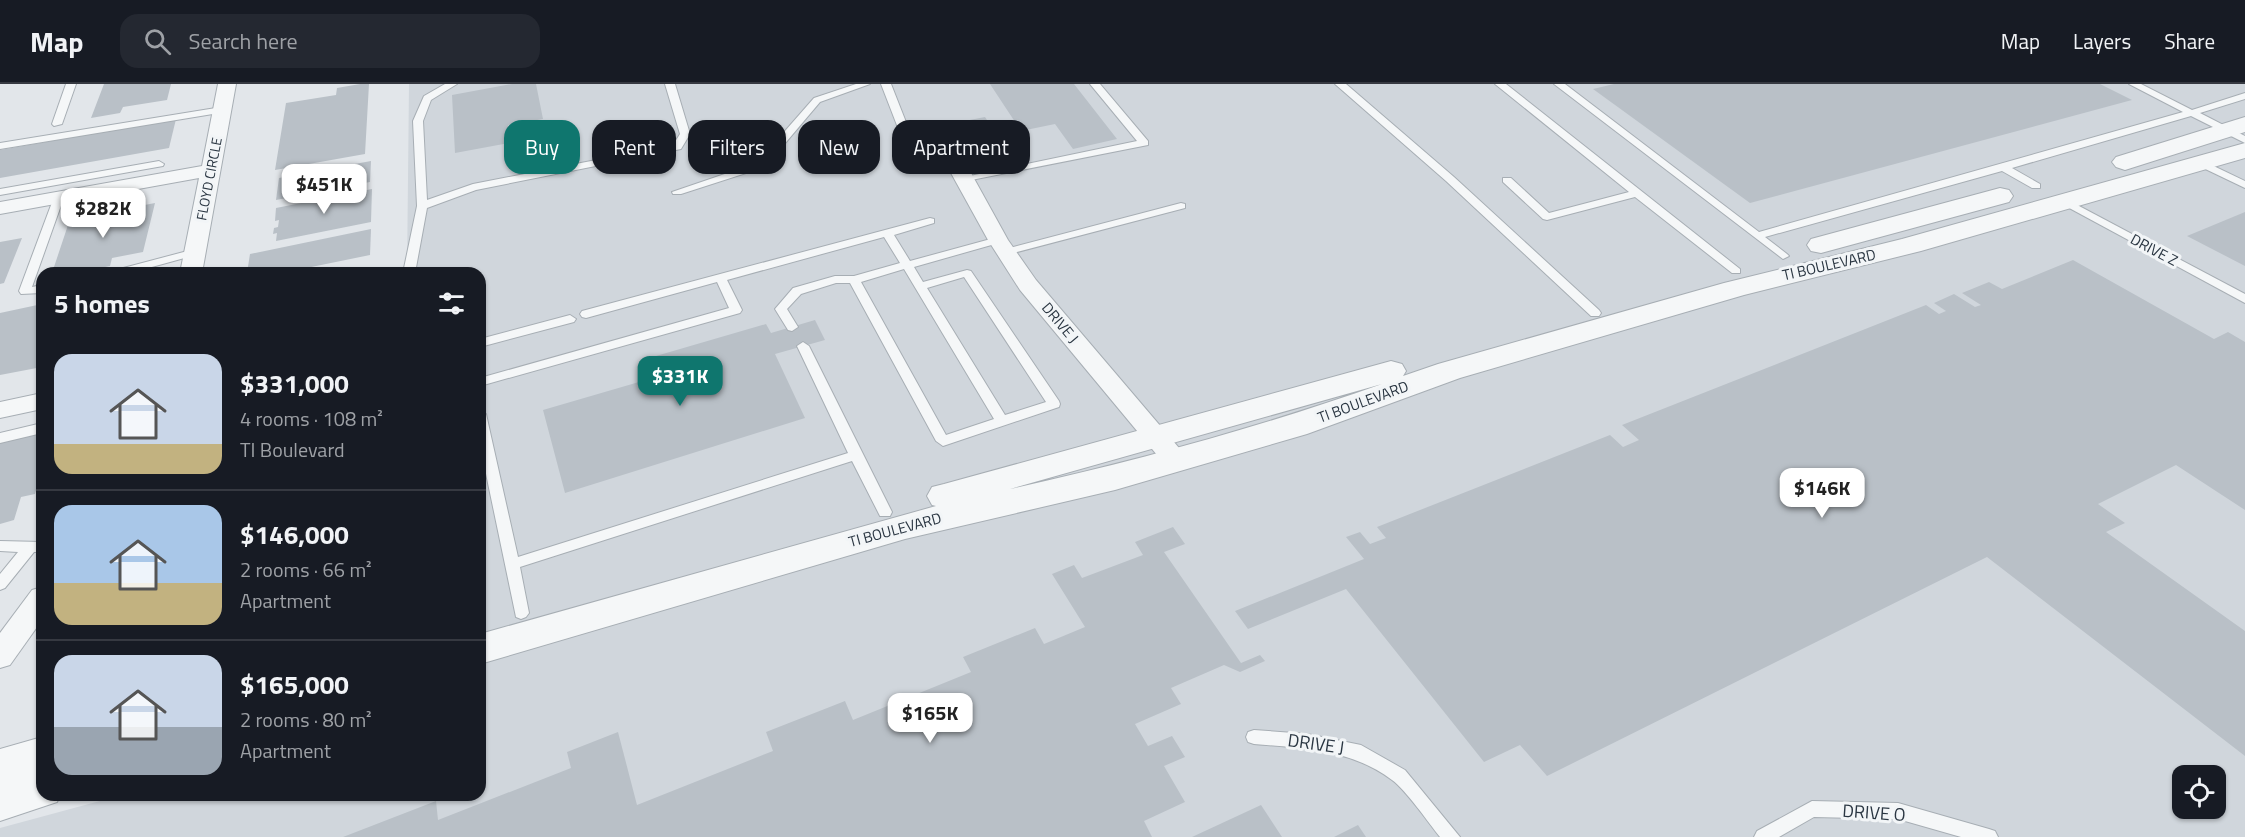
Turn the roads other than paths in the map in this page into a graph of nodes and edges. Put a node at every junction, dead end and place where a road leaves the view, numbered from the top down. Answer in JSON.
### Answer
{"nodes":[{"id":1,"x":71,"y":84,"type":"edge"},
{"id":2,"x":227,"y":84,"type":"edge"},
{"id":3,"x":452,"y":84,"type":"edge"},
{"id":4,"x":670,"y":84,"type":"edge"},
{"id":5,"x":865,"y":84,"type":"edge"},
{"id":6,"x":886,"y":84,"type":"edge"},
{"id":7,"x":1095,"y":84,"type":"edge"},
{"id":8,"x":1340,"y":84,"type":"edge"},
{"id":9,"x":1500,"y":84,"type":"edge"},
{"id":10,"x":1559,"y":84,"type":"edge"},
{"id":11,"x":2134,"y":84,"type":"edge"},
{"id":12,"x":2245,"y":96,"type":"edge"},
{"id":13,"x":222,"y":110,"type":"junction"},
{"id":14,"x":2191,"y":111,"type":"junction"},
{"id":15,"x":57,"y":124,"type":"dead end"},
{"id":16,"x":2238,"y":132,"type":"edge"},
{"id":17,"x":0,"y":146,"type":"edge"},
{"id":18,"x":2245,"y":150,"type":"edge"},
{"id":19,"x":2200,"y":163,"type":"junction"},
{"id":20,"x":159,"y":164,"type":"dead end"},
{"id":21,"x":2003,"y":167,"type":"junction"},
{"id":22,"x":211,"y":170,"type":"junction"},
{"id":23,"x":963,"y":177,"type":"junction"},
{"id":24,"x":1506,"y":180,"type":"dead end"},
{"id":25,"x":2245,"y":184,"type":"edge"},
{"id":26,"x":0,"y":192,"type":"edge"},
{"id":27,"x":677,"y":192,"type":"dead end"},
{"id":28,"x":1637,"y":193,"type":"junction"},
{"id":29,"x":2050,"y":194,"type":"junction"},
{"id":30,"x":59,"y":197,"type":"junction"},
{"id":31,"x":422,"y":206,"type":"junction"},
{"id":32,"x":1181,"y":206,"type":"dead end"},
{"id":33,"x":0,"y":208,"type":"edge"},
{"id":34,"x":930,"y":221,"type":"dead end"},
{"id":35,"x":887,"y":233,"type":"junction"},
{"id":36,"x":1757,"y":236,"type":"junction"},
{"id":37,"x":1002,"y":246,"type":"junction"},
{"id":38,"x":195,"y":252,"type":"junction"},
{"id":39,"x":1783,"y":256,"type":"junction"},
{"id":40,"x":907,"y":265,"type":"junction"},
{"id":41,"x":143,"y":267,"type":"edge"},
{"id":42,"x":192,"y":267,"type":"edge"},
{"id":43,"x":410,"y":267,"type":"edge"},
{"id":44,"x":1736,"y":271,"type":"junction"},
{"id":45,"x":721,"y":278,"type":"junction"},
{"id":46,"x":854,"y":280,"type":"junction"},
{"id":47,"x":920,"y":286,"type":"junction"},
{"id":48,"x":36,"y":289,"type":"edge"},
{"id":49,"x":2245,"y":299,"type":"edge"},
{"id":50,"x":1595,"y":312,"type":"junction"},
{"id":51,"x":586,"y":314,"type":"dead end"},
{"id":52,"x":570,"y":319,"type":"dead end"},
{"id":53,"x":792,"y":327,"type":"dead end"},
{"id":54,"x":486,"y":341,"type":"edge"},
{"id":55,"x":802,"y":346,"type":"dead end"},
{"id":56,"x":486,"y":380,"type":"edge"},
{"id":57,"x":36,"y":402,"type":"edge"},
{"id":58,"x":0,"y":410,"type":"edge"},
{"id":59,"x":1002,"y":421,"type":"junction"},
{"id":60,"x":36,"y":429,"type":"edge"},
{"id":61,"x":0,"y":438,"type":"edge"},
{"id":62,"x":486,"y":441,"type":"edge"},
{"id":63,"x":1166,"y":448,"type":"junction"},
{"id":64,"x":856,"y":455,"type":"junction"},
{"id":65,"x":885,"y":512,"type":"junction"},
{"id":66,"x":0,"y":546,"type":"edge"},
{"id":67,"x":36,"y":547,"type":"edge"},
{"id":68,"x":513,"y":564,"type":"junction"},
{"id":69,"x":0,"y":584,"type":"edge"},
{"id":70,"x":36,"y":606,"type":"edge"},
{"id":71,"x":520,"y":614,"type":"junction"},
{"id":72,"x":486,"y":623,"type":"edge"},
{"id":73,"x":486,"y":647,"type":"edge"},
{"id":74,"x":0,"y":656,"type":"edge"},
{"id":75,"x":1254,"y":737,"type":"dead end"},
{"id":76,"x":36,"y":757,"type":"edge"},
{"id":77,"x":0,"y":767,"type":"edge"},
{"id":78,"x":36,"y":791,"type":"edge"},
{"id":79,"x":0,"y":802,"type":"edge"},
{"id":80,"x":1451,"y":837,"type":"edge"},
{"id":81,"x":1764,"y":837,"type":"edge"},
{"id":82,"x":1989,"y":837,"type":"edge"}],
"edges":[{"from":1,"to":15,"type":"lane"},
{"from":2,"to":13,"type":"street","name":"FLOYD CIRCLE"},
{"from":3,"to":31,"type":"lane"},
{"from":4,"to":31,"type":"lane"},
{"from":5,"to":27,"type":"lane"},
{"from":6,"to":23,"type":"lane"},
{"from":7,"to":23,"type":"lane"},
{"from":8,"to":50,"type":"lane"},
{"from":9,"to":28,"type":"lane"},
{"from":10,"to":36,"type":"lane"},
{"from":11,"to":14,"type":"lane"},
{"from":12,"to":14,"type":"lane"},
{"from":13,"to":17,"type":"lane"},
{"from":13,"to":22,"type":"street","name":"FLOYD CIRCLE"},
{"from":14,"to":16,"type":"lane"},
{"from":14,"to":21,"type":"lane"},
{"from":16,"to":29,"type":"street","name":"TI BOULEVARD"},
{"from":18,"to":19,"type":"street","name":"TI BOULEVARD"},
{"from":19,"to":25,"type":"lane"},
{"from":19,"to":29,"type":"street","name":"TI BOULEVARD"},
{"from":20,"to":26,"type":"lane"},
{"from":21,"to":29,"type":"lane","name":"DRIVE Z"},
{"from":21,"to":36,"type":"lane"},
{"from":22,"to":30,"type":"street"},
{"from":22,"to":38,"type":"street","name":"FLOYD CIRCLE"},
{"from":23,"to":37,"type":"street","name":"DRIVE J"},
{"from":24,"to":28,"type":"lane"},
{"from":28,"to":44,"type":"lane"},
{"from":29,"to":39,"type":"street","name":"TI BOULEVARD"},
{"from":29,"to":49,"type":"lane","name":"DRIVE Z"},
{"from":29,"to":63,"type":"street","name":"TI BOULEVARD"},
{"from":30,"to":33,"type":"street"},
{"from":30,"to":48,"type":"lane"},
{"from":31,"to":43,"type":"lane"},
{"from":32,"to":37,"type":"lane"},
{"from":34,"to":35,"type":"lane"},
{"from":35,"to":40,"type":"lane"},
{"from":35,"to":45,"type":"lane"},
{"from":36,"to":39,"type":"lane"},
{"from":37,"to":40,"type":"lane"},
{"from":37,"to":63,"type":"street","name":"DRIVE J"},
{"from":38,"to":41,"type":"lane"},
{"from":38,"to":42,"type":"street","name":"FLOYD CIRCLE"},
{"from":39,"to":44,"type":"street","name":"TI BOULEVARD"},
{"from":40,"to":46,"type":"lane"},
{"from":40,"to":47,"type":"lane"},
{"from":44,"to":50,"type":"street","name":"TI BOULEVARD"},
{"from":45,"to":51,"type":"lane"},
{"from":45,"to":56,"type":"lane"},
{"from":46,"to":53,"type":"lane"},
{"from":46,"to":59,"type":"lane"},
{"from":47,"to":59,"type":"lane"},
{"from":47,"to":59,"type":"lane"},
{"from":50,"to":63,"type":"street","name":"TI BOULEVARD"},
{"from":52,"to":54,"type":"lane"},
{"from":55,"to":64,"type":"lane"},
{"from":57,"to":58,"type":"street"},
{"from":60,"to":61,"type":"lane"},
{"from":62,"to":68,"type":"lane"},
{"from":63,"to":65,"type":"street","name":"TI BOULEVARD"},
{"from":63,"to":73,"type":"street","name":"TI BOULEVARD"},
{"from":64,"to":65,"type":"lane"},
{"from":64,"to":68,"type":"lane"},
{"from":65,"to":71,"type":"street","name":"TI BOULEVARD"},
{"from":66,"to":67,"type":"lane"},
{"from":67,"to":69,"type":"lane"},
{"from":68,"to":71,"type":"lane"},
{"from":70,"to":74,"type":"street"},
{"from":71,"to":72,"type":"street","name":"TI BOULEVARD"},
{"from":75,"to":80,"type":"lane","name":"DRIVE J"},
{"from":76,"to":77,"type":"street"},
{"from":78,"to":79,"type":"street"},
{"from":81,"to":82,"type":"lane","name":"DRIVE O"}]}
